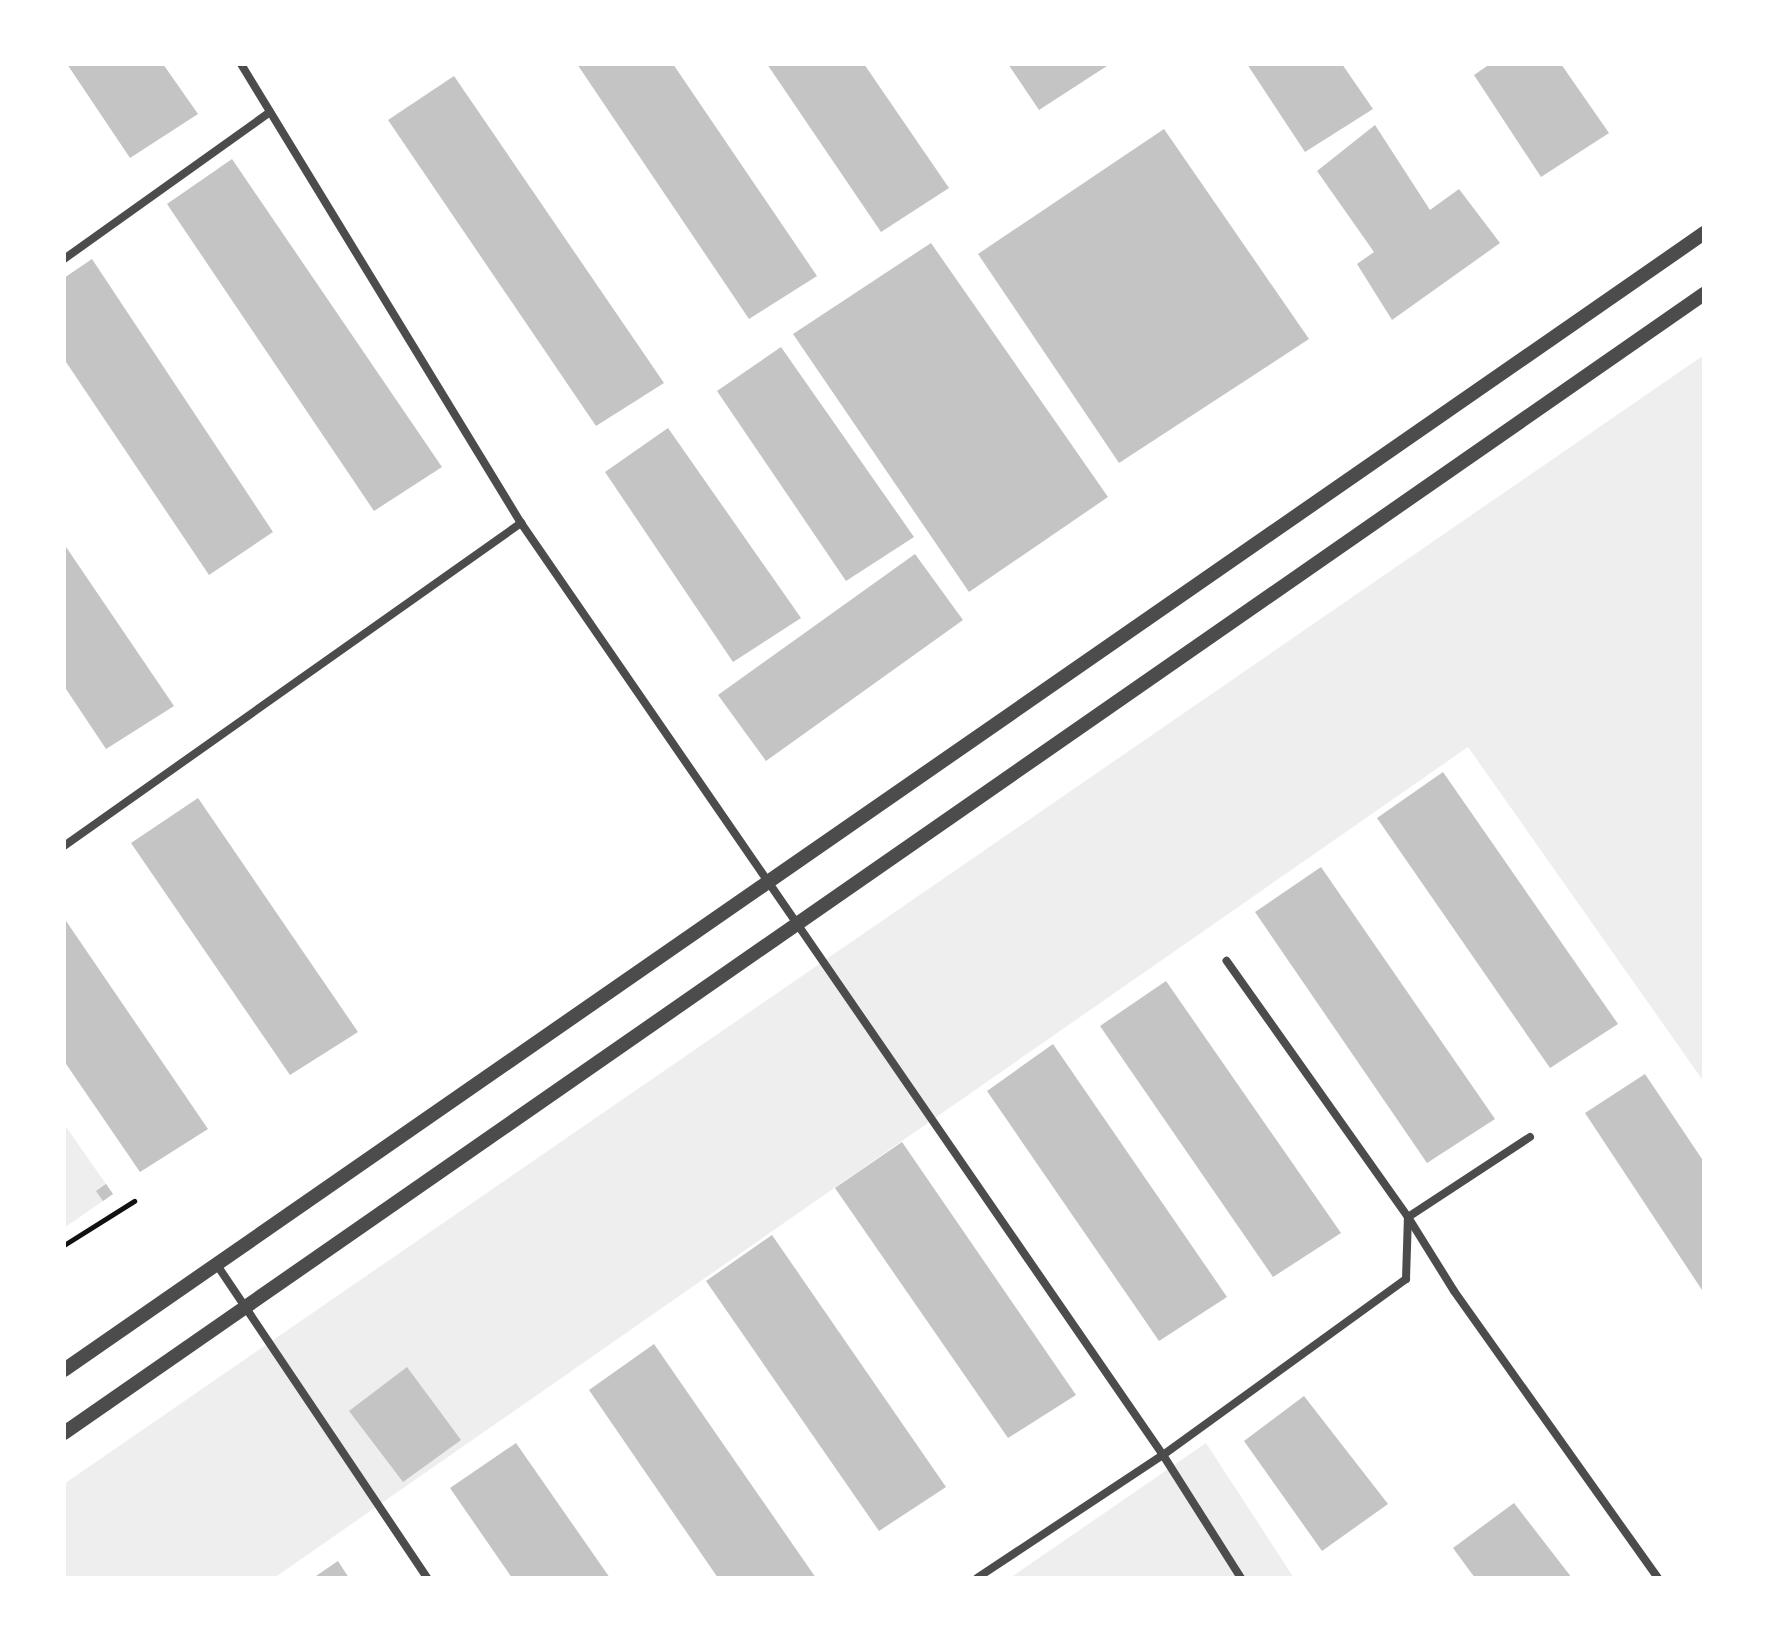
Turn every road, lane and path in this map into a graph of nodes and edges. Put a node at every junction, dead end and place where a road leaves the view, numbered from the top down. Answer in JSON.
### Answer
{"nodes":[{"id":1,"x":241,"y":64,"type":"edge"},
{"id":2,"x":270,"y":112,"type":"junction"},
{"id":3,"x":1704,"y":233,"type":"edge"},
{"id":4,"x":64,"y":259,"type":"edge"},
{"id":5,"x":1704,"y":294,"type":"edge"},
{"id":6,"x":521,"y":523,"type":"junction"},
{"id":7,"x":64,"y":846,"type":"edge"},
{"id":8,"x":767,"y":883,"type":"junction"},
{"id":9,"x":796,"y":924,"type":"junction"},
{"id":10,"x":1227,"y":961,"type":"dead end"},
{"id":11,"x":1530,"y":1137,"type":"dead end"},
{"id":12,"x":134,"y":1201,"type":"dead end"},
{"id":13,"x":1408,"y":1217,"type":"junction"},
{"id":14,"x":64,"y":1245,"type":"edge"},
{"id":15,"x":217,"y":1265,"type":"junction"},
{"id":16,"x":245,"y":1307,"type":"junction"},
{"id":17,"x":64,"y":1370,"type":"edge"},
{"id":18,"x":64,"y":1433,"type":"edge"},
{"id":19,"x":1163,"y":1455,"type":"junction"},
{"id":20,"x":427,"y":1578,"type":"edge"},
{"id":21,"x":977,"y":1578,"type":"edge"},
{"id":22,"x":1241,"y":1578,"type":"edge"},
{"id":23,"x":1658,"y":1578,"type":"edge"}],
"edges":[{"from":1,"to":2,"type":"street"},
{"from":2,"to":4,"type":"street"},
{"from":2,"to":6,"type":"street"},
{"from":3,"to":8,"type":"street"},
{"from":5,"to":9,"type":"street"},
{"from":6,"to":7,"type":"street"},
{"from":6,"to":8,"type":"street"},
{"from":8,"to":9,"type":"street"},
{"from":8,"to":15,"type":"street"},
{"from":9,"to":16,"type":"street"},
{"from":9,"to":19,"type":"street"},
{"from":10,"to":13,"type":"street"},
{"from":11,"to":13,"type":"street"},
{"from":12,"to":14,"type":"path"},
{"from":13,"to":19,"type":"street"},
{"from":13,"to":23,"type":"street"},
{"from":15,"to":16,"type":"street"},
{"from":15,"to":17,"type":"street"},
{"from":16,"to":18,"type":"street"},
{"from":16,"to":20,"type":"street"},
{"from":19,"to":21,"type":"street"},
{"from":19,"to":22,"type":"street"}]}
